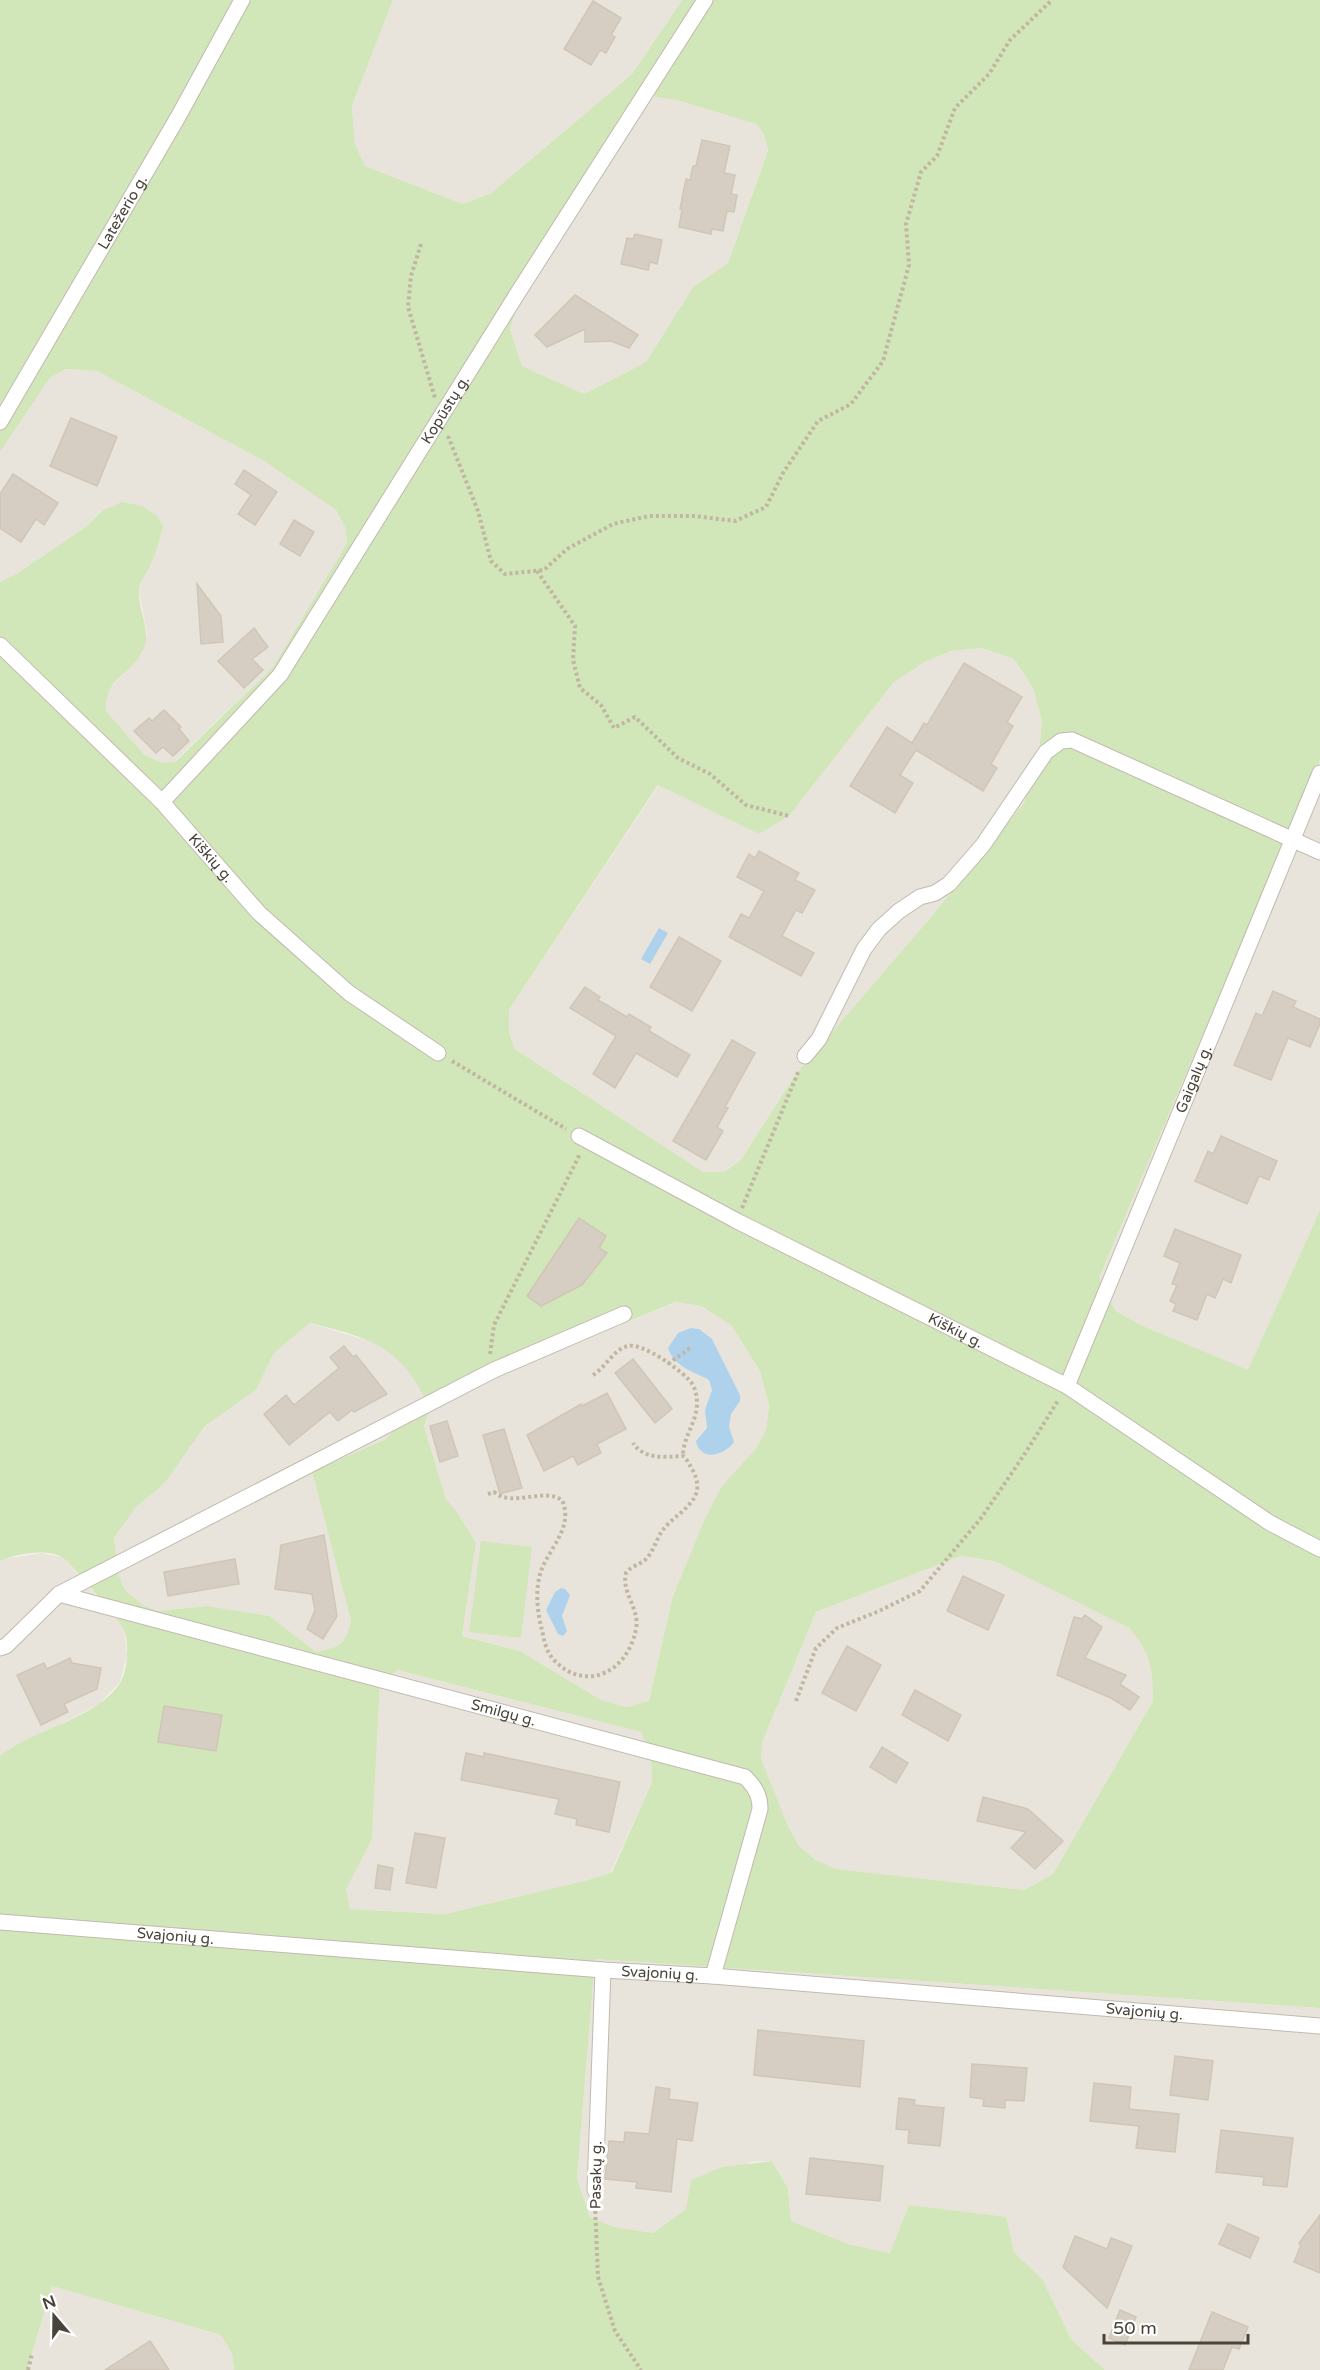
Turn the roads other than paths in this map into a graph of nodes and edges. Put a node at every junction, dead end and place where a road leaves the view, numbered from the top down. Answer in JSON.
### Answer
{"nodes":[{"id":1,"x":242,"y":0,"type":"edge"},
{"id":2,"x":705,"y":0,"type":"edge"},
{"id":3,"x":0,"y":422,"type":"edge"},
{"id":4,"x":0,"y":645,"type":"edge"},
{"id":5,"x":1320,"y":773,"type":"edge"},
{"id":6,"x":162,"y":802,"type":"junction"},
{"id":7,"x":1292,"y":841,"type":"junction"},
{"id":8,"x":1320,"y":852,"type":"edge"},
{"id":9,"x":438,"y":1053,"type":"road end"},
{"id":10,"x":804,"y":1056,"type":"road end"},
{"id":11,"x":583,"y":1138,"type":"road end"},
{"id":12,"x":624,"y":1314,"type":"dead end"},
{"id":13,"x":1067,"y":1386,"type":"junction"},
{"id":14,"x":1320,"y":1549,"type":"edge"},
{"id":15,"x":59,"y":1594,"type":"junction"},
{"id":16,"x":0,"y":1648,"type":"edge"},
{"id":17,"x":0,"y":1922,"type":"edge"},
{"id":18,"x":603,"y":1970,"type":"junction"},
{"id":19,"x":713,"y":1976,"type":"junction"},
{"id":20,"x":1320,"y":2026,"type":"edge"},
{"id":21,"x":595,"y":2190,"type":"road end"}],
"edges":[{"from":1,"to":3,"type":"street","name":"Latežerio g."},
{"from":2,"to":6,"type":"street","name":"Kopūstų g."},
{"from":4,"to":6,"type":"street","name":"Kiškių g."},
{"from":5,"to":7,"type":"street","name":"Gaigalų g."},
{"from":6,"to":9,"type":"street","name":"Kiškių g."},
{"from":7,"to":8,"type":"street"},
{"from":7,"to":10,"type":"street"},
{"from":7,"to":13,"type":"street","name":"Gaigalų g."},
{"from":11,"to":13,"type":"street","name":"Kiškių g."},
{"from":12,"to":15,"type":"street"},
{"from":13,"to":14,"type":"street","name":"Kiškių g."},
{"from":15,"to":16,"type":"street"},
{"from":15,"to":19,"type":"street","name":"Smilgų g."},
{"from":17,"to":18,"type":"street","name":"Svajonių g."},
{"from":18,"to":19,"type":"street","name":"Svajonių g."},
{"from":18,"to":21,"type":"street","name":"Pasakų g."},
{"from":19,"to":20,"type":"street","name":"Svajonių g."}]}
